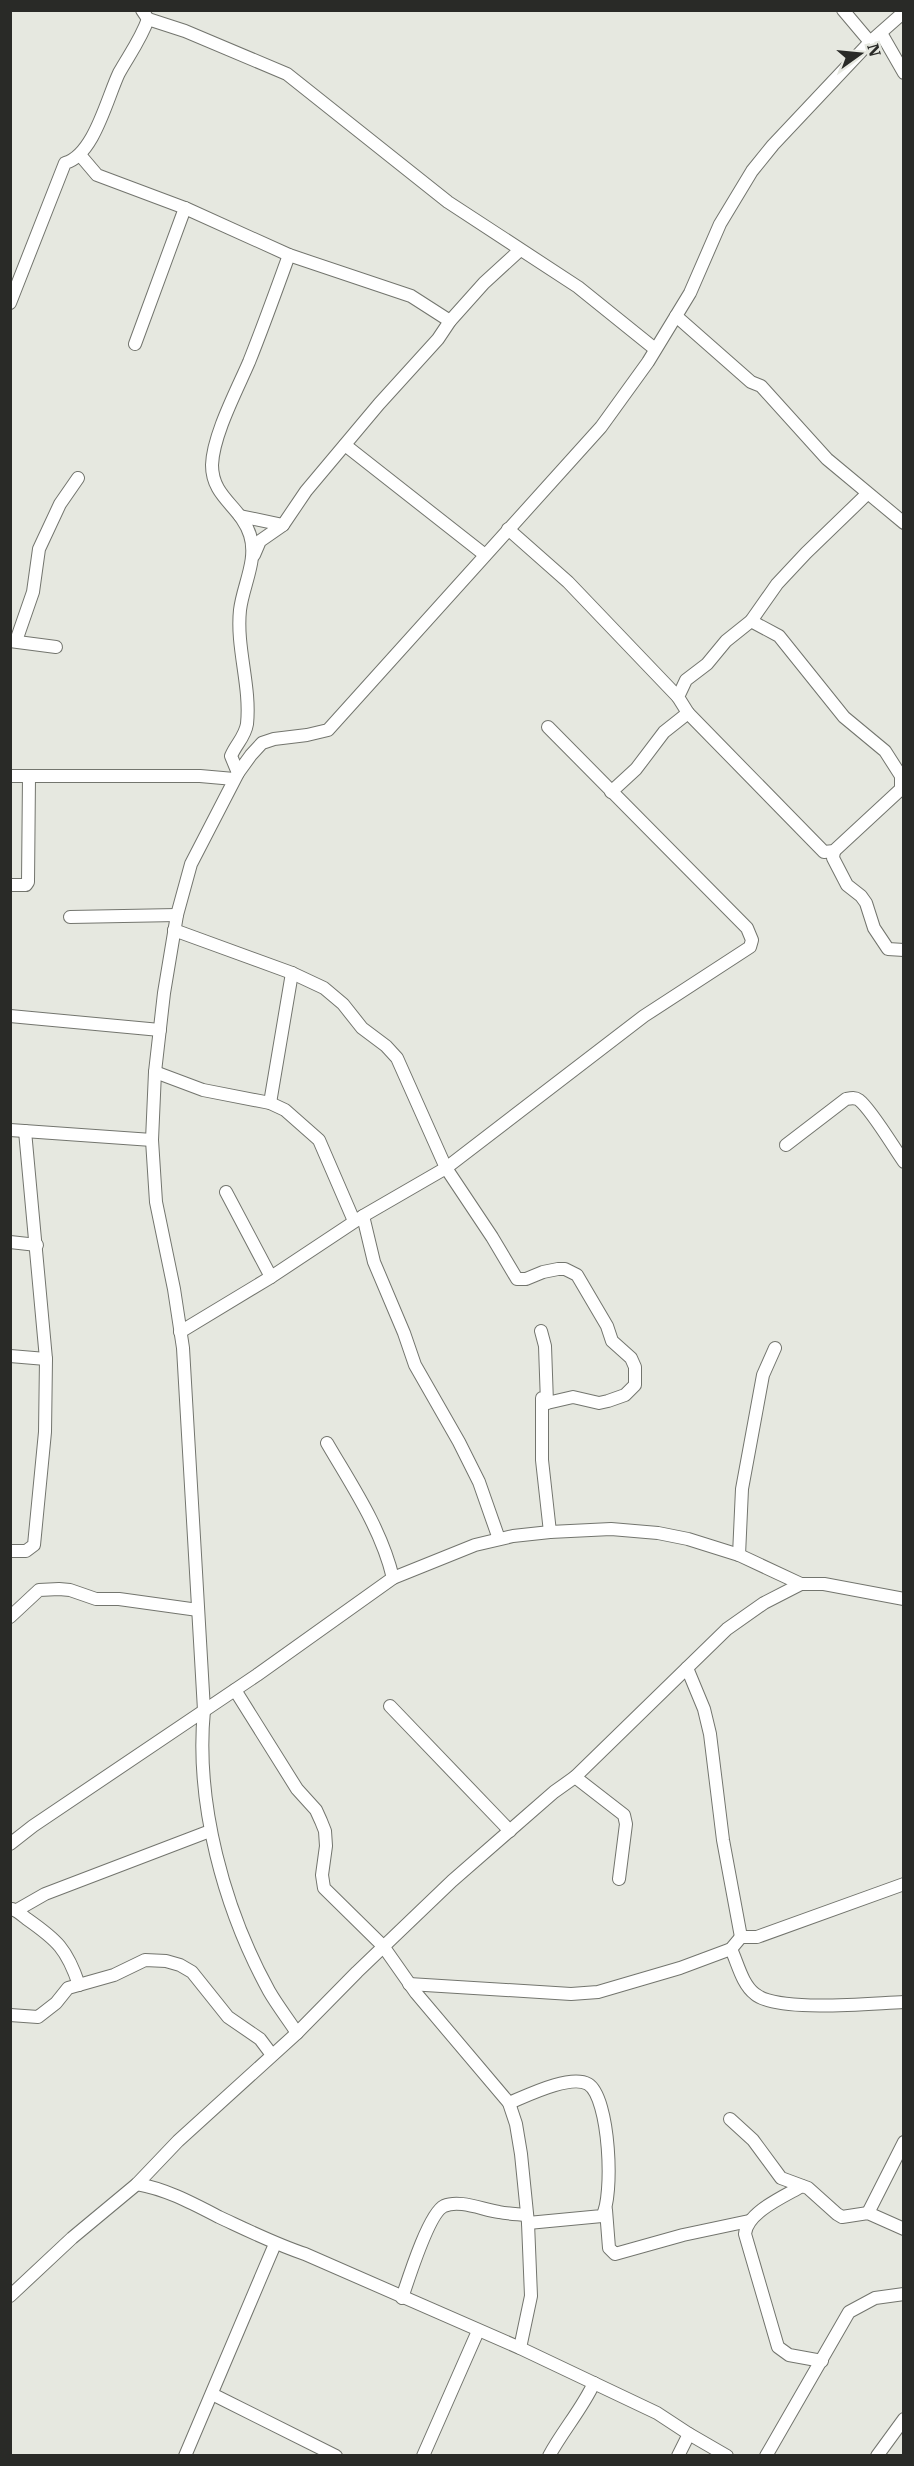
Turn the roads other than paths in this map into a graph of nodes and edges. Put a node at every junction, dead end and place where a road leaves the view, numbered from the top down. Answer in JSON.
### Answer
{"nodes":[{"id":1,"x":843,"y":10,"type":"edge"},
{"id":2,"x":903,"y":12,"type":"edge"},
{"id":3,"x":145,"y":15,"type":"edge"},
{"id":4,"x":881,"y":33,"type":"junction"},
{"id":5,"x":870,"y":42,"type":"junction"},
{"id":6,"x":903,"y":73,"type":"edge"},
{"id":7,"x":80,"y":155,"type":"junction"},
{"id":8,"x":185,"y":208,"type":"junction"},
{"id":9,"x":520,"y":250,"type":"junction"},
{"id":10,"x":289,"y":255,"type":"junction"},
{"id":11,"x":10,"y":303,"type":"edge"},
{"id":12,"x":676,"y":316,"type":"junction"},
{"id":13,"x":450,"y":321,"type":"junction"},
{"id":14,"x":135,"y":344,"type":"dead end"},
{"id":15,"x":655,"y":349,"type":"junction"},
{"id":16,"x":345,"y":445,"type":"junction"},
{"id":17,"x":78,"y":478,"type":"dead end"},
{"id":18,"x":867,"y":494,"type":"junction"},
{"id":19,"x":240,"y":516,"type":"junction"},
{"id":20,"x":903,"y":524,"type":"edge"},
{"id":21,"x":283,"y":525,"type":"junction"},
{"id":22,"x":508,"y":529,"type":"junction"},
{"id":23,"x":485,"y":555,"type":"junction"},
{"id":24,"x":253,"y":559,"type":"junction"},
{"id":25,"x":751,"y":621,"type":"junction"},
{"id":26,"x":13,"y":641,"type":"edge"},
{"id":27,"x":56,"y":648,"type":"dead end"},
{"id":28,"x":678,"y":697,"type":"junction"},
{"id":29,"x":688,"y":713,"type":"junction"},
{"id":30,"x":548,"y":727,"type":"dead end"},
{"id":31,"x":10,"y":776,"type":"edge"},
{"id":32,"x":236,"y":776,"type":"junction"},
{"id":33,"x":29,"y":777,"type":"junction"},
{"id":34,"x":611,"y":792,"type":"junction"},
{"id":35,"x":834,"y":851,"type":"junction"},
{"id":36,"x":10,"y":885,"type":"edge"},
{"id":37,"x":177,"y":915,"type":"junction"},
{"id":38,"x":70,"y":916,"type":"dead end"},
{"id":39,"x":174,"y":930,"type":"junction"},
{"id":40,"x":903,"y":950,"type":"edge"},
{"id":41,"x":292,"y":973,"type":"junction"},
{"id":42,"x":10,"y":1016,"type":"edge"},
{"id":43,"x":160,"y":1030,"type":"junction"},
{"id":44,"x":155,"y":1072,"type":"junction"},
{"id":45,"x":270,"y":1103,"type":"junction"},
{"id":46,"x":10,"y":1130,"type":"edge"},
{"id":47,"x":25,"y":1131,"type":"junction"},
{"id":48,"x":152,"y":1140,"type":"junction"},
{"id":49,"x":786,"y":1145,"type":"dead end"},
{"id":50,"x":903,"y":1162,"type":"edge"},
{"id":51,"x":446,"y":1168,"type":"junction"},
{"id":52,"x":226,"y":1192,"type":"dead end"},
{"id":53,"x":358,"y":1218,"type":"junction"},
{"id":54,"x":10,"y":1242,"type":"edge"},
{"id":55,"x":37,"y":1245,"type":"junction"},
{"id":56,"x":271,"y":1277,"type":"junction"},
{"id":57,"x":541,"y":1330,"type":"dead end"},
{"id":58,"x":180,"y":1332,"type":"junction"},
{"id":59,"x":775,"y":1348,"type":"dead end"},
{"id":60,"x":10,"y":1356,"type":"edge"},
{"id":61,"x":46,"y":1359,"type":"junction"},
{"id":62,"x":547,"y":1403,"type":"junction"},
{"id":63,"x":327,"y":1443,"type":"dead end"},
{"id":64,"x":550,"y":1532,"type":"junction"},
{"id":65,"x":499,"y":1539,"type":"junction"},
{"id":66,"x":10,"y":1551,"type":"edge"},
{"id":67,"x":739,"y":1555,"type":"junction"},
{"id":68,"x":393,"y":1578,"type":"junction"},
{"id":69,"x":801,"y":1584,"type":"junction"},
{"id":70,"x":903,"y":1599,"type":"edge"},
{"id":71,"x":198,"y":1610,"type":"junction"},
{"id":72,"x":10,"y":1617,"type":"edge"},
{"id":73,"x":687,"y":1668,"type":"junction"},
{"id":74,"x":235,"y":1690,"type":"junction"},
{"id":75,"x":390,"y":1706,"type":"dead end"},
{"id":76,"x":204,"y":1710,"type":"junction"},
{"id":77,"x":575,"y":1777,"type":"junction"},
{"id":78,"x":210,"y":1831,"type":"junction"},
{"id":79,"x":510,"y":1831,"type":"junction"},
{"id":80,"x":10,"y":1844,"type":"edge"},
{"id":81,"x":619,"y":1879,"type":"dead end"},
{"id":82,"x":903,"y":1884,"type":"edge"},
{"id":83,"x":14,"y":1909,"type":"edge"},
{"id":84,"x":741,"y":1937,"type":"junction"},
{"id":85,"x":383,"y":1946,"type":"junction"},
{"id":86,"x":731,"y":1949,"type":"junction"},
{"id":87,"x":409,"y":1984,"type":"junction"},
{"id":88,"x":79,"y":1985,"type":"junction"},
{"id":89,"x":903,"y":2002,"type":"edge"},
{"id":90,"x":10,"y":2015,"type":"edge"},
{"id":91,"x":297,"y":2033,"type":"junction"},
{"id":92,"x":272,"y":2055,"type":"junction"},
{"id":93,"x":509,"y":2103,"type":"junction"},
{"id":94,"x":730,"y":2119,"type":"dead end"},
{"id":95,"x":903,"y":2142,"type":"edge"},
{"id":96,"x":137,"y":2184,"type":"junction"},
{"id":97,"x":802,"y":2186,"type":"junction"},
{"id":98,"x":606,"y":2210,"type":"junction"},
{"id":99,"x":868,"y":2213,"type":"junction"},
{"id":100,"x":528,"y":2219,"type":"junction"},
{"id":101,"x":749,"y":2221,"type":"junction"},
{"id":102,"x":903,"y":2229,"type":"edge"},
{"id":103,"x":275,"y":2244,"type":"junction"},
{"id":104,"x":903,"y":2294,"type":"edge"},
{"id":105,"x":10,"y":2296,"type":"edge"},
{"id":106,"x":402,"y":2298,"type":"junction"},
{"id":107,"x":478,"y":2331,"type":"junction"},
{"id":108,"x":520,"y":2348,"type":"junction"},
{"id":109,"x":822,"y":2361,"type":"junction"},
{"id":110,"x":594,"y":2383,"type":"junction"},
{"id":111,"x":212,"y":2394,"type":"junction"},
{"id":112,"x":903,"y":2419,"type":"edge"},
{"id":113,"x":689,"y":2434,"type":"junction"},
{"id":114,"x":185,"y":2456,"type":"edge"},
{"id":115,"x":336,"y":2456,"type":"edge"},
{"id":116,"x":423,"y":2456,"type":"edge"},
{"id":117,"x":549,"y":2456,"type":"edge"},
{"id":118,"x":678,"y":2456,"type":"edge"},
{"id":119,"x":727,"y":2456,"type":"edge"},
{"id":120,"x":766,"y":2456,"type":"edge"},
{"id":121,"x":877,"y":2456,"type":"edge"}],
"edges":[{"from":1,"to":5,"type":"street"},
{"from":2,"to":4,"type":"street"},
{"from":3,"to":7,"type":"street"},
{"from":3,"to":9,"type":"street"},
{"from":4,"to":5,"type":"street"},
{"from":4,"to":6,"type":"street"},
{"from":5,"to":12,"type":"street"},
{"from":7,"to":8,"type":"street"},
{"from":7,"to":11,"type":"street"},
{"from":8,"to":10,"type":"street"},
{"from":8,"to":14,"type":"street"},
{"from":9,"to":13,"type":"street"},
{"from":9,"to":15,"type":"street"},
{"from":10,"to":13,"type":"street"},
{"from":10,"to":19,"type":"street"},
{"from":12,"to":15,"type":"street"},
{"from":12,"to":18,"type":"street"},
{"from":13,"to":16,"type":"street"},
{"from":15,"to":22,"type":"street"},
{"from":16,"to":21,"type":"street"},
{"from":16,"to":23,"type":"street"},
{"from":17,"to":26,"type":"street"},
{"from":18,"to":20,"type":"street"},
{"from":18,"to":25,"type":"street"},
{"from":19,"to":21,"type":"street"},
{"from":19,"to":24,"type":"street"},
{"from":21,"to":24,"type":"street"},
{"from":22,"to":23,"type":"street"},
{"from":22,"to":28,"type":"street"},
{"from":23,"to":32,"type":"street"},
{"from":24,"to":32,"type":"street"},
{"from":25,"to":28,"type":"street"},
{"from":25,"to":35,"type":"street"},
{"from":26,"to":27,"type":"street"},
{"from":28,"to":29,"type":"street"},
{"from":29,"to":34,"type":"street"},
{"from":29,"to":35,"type":"street"},
{"from":30,"to":34,"type":"street"},
{"from":31,"to":33,"type":"street"},
{"from":32,"to":33,"type":"street"},
{"from":32,"to":37,"type":"street"},
{"from":33,"to":36,"type":"street"},
{"from":34,"to":51,"type":"street"},
{"from":35,"to":40,"type":"street"},
{"from":37,"to":38,"type":"street"},
{"from":37,"to":39,"type":"street"},
{"from":39,"to":41,"type":"street"},
{"from":39,"to":43,"type":"street"},
{"from":41,"to":45,"type":"street"},
{"from":41,"to":51,"type":"street"},
{"from":42,"to":43,"type":"street"},
{"from":43,"to":44,"type":"street"},
{"from":44,"to":45,"type":"street"},
{"from":44,"to":48,"type":"street"},
{"from":45,"to":53,"type":"street"},
{"from":46,"to":47,"type":"street"},
{"from":47,"to":48,"type":"street"},
{"from":47,"to":55,"type":"street"},
{"from":48,"to":58,"type":"street"},
{"from":49,"to":50,"type":"street"},
{"from":51,"to":53,"type":"street"},
{"from":51,"to":62,"type":"street"},
{"from":52,"to":56,"type":"street"},
{"from":53,"to":56,"type":"street"},
{"from":53,"to":65,"type":"street"},
{"from":54,"to":55,"type":"street"},
{"from":55,"to":61,"type":"street"},
{"from":56,"to":58,"type":"street"},
{"from":57,"to":62,"type":"street"},
{"from":58,"to":71,"type":"street"},
{"from":59,"to":67,"type":"street"},
{"from":60,"to":61,"type":"street"},
{"from":61,"to":66,"type":"street"},
{"from":62,"to":64,"type":"street"},
{"from":63,"to":68,"type":"street"},
{"from":64,"to":65,"type":"street"},
{"from":64,"to":67,"type":"street"},
{"from":65,"to":68,"type":"street"},
{"from":67,"to":69,"type":"street"},
{"from":68,"to":74,"type":"street"},
{"from":69,"to":70,"type":"street"},
{"from":69,"to":73,"type":"street"},
{"from":71,"to":72,"type":"street"},
{"from":71,"to":76,"type":"street"},
{"from":73,"to":77,"type":"street"},
{"from":73,"to":84,"type":"street"},
{"from":74,"to":76,"type":"street"},
{"from":74,"to":85,"type":"street"},
{"from":75,"to":79,"type":"street"},
{"from":76,"to":78,"type":"street"},
{"from":76,"to":80,"type":"street"},
{"from":77,"to":79,"type":"street"},
{"from":77,"to":81,"type":"street"},
{"from":78,"to":83,"type":"street"},
{"from":78,"to":91,"type":"street"},
{"from":79,"to":85,"type":"street"},
{"from":82,"to":84,"type":"street"},
{"from":83,"to":88,"type":"street"},
{"from":84,"to":86,"type":"street"},
{"from":85,"to":87,"type":"street"},
{"from":85,"to":91,"type":"street"},
{"from":86,"to":87,"type":"street"},
{"from":86,"to":89,"type":"street"},
{"from":87,"to":93,"type":"street"},
{"from":88,"to":90,"type":"street"},
{"from":88,"to":92,"type":"street"},
{"from":91,"to":92,"type":"street"},
{"from":92,"to":96,"type":"street"},
{"from":93,"to":98,"type":"street"},
{"from":93,"to":100,"type":"street"},
{"from":94,"to":97,"type":"street"},
{"from":95,"to":99,"type":"street"},
{"from":96,"to":103,"type":"street"},
{"from":96,"to":105,"type":"street"},
{"from":97,"to":99,"type":"street"},
{"from":97,"to":101,"type":"street"},
{"from":98,"to":100,"type":"street"},
{"from":98,"to":101,"type":"street"},
{"from":99,"to":102,"type":"street"},
{"from":100,"to":106,"type":"street"},
{"from":100,"to":108,"type":"street"},
{"from":101,"to":109,"type":"street"},
{"from":103,"to":106,"type":"street"},
{"from":103,"to":111,"type":"street"},
{"from":104,"to":109,"type":"street"},
{"from":106,"to":107,"type":"street"},
{"from":107,"to":108,"type":"street"},
{"from":107,"to":116,"type":"street"},
{"from":108,"to":110,"type":"street"},
{"from":109,"to":120,"type":"street"},
{"from":110,"to":113,"type":"street"},
{"from":110,"to":117,"type":"street"},
{"from":111,"to":114,"type":"street"},
{"from":111,"to":115,"type":"street"},
{"from":112,"to":121,"type":"street"},
{"from":113,"to":118,"type":"street"},
{"from":113,"to":119,"type":"street"}]}
